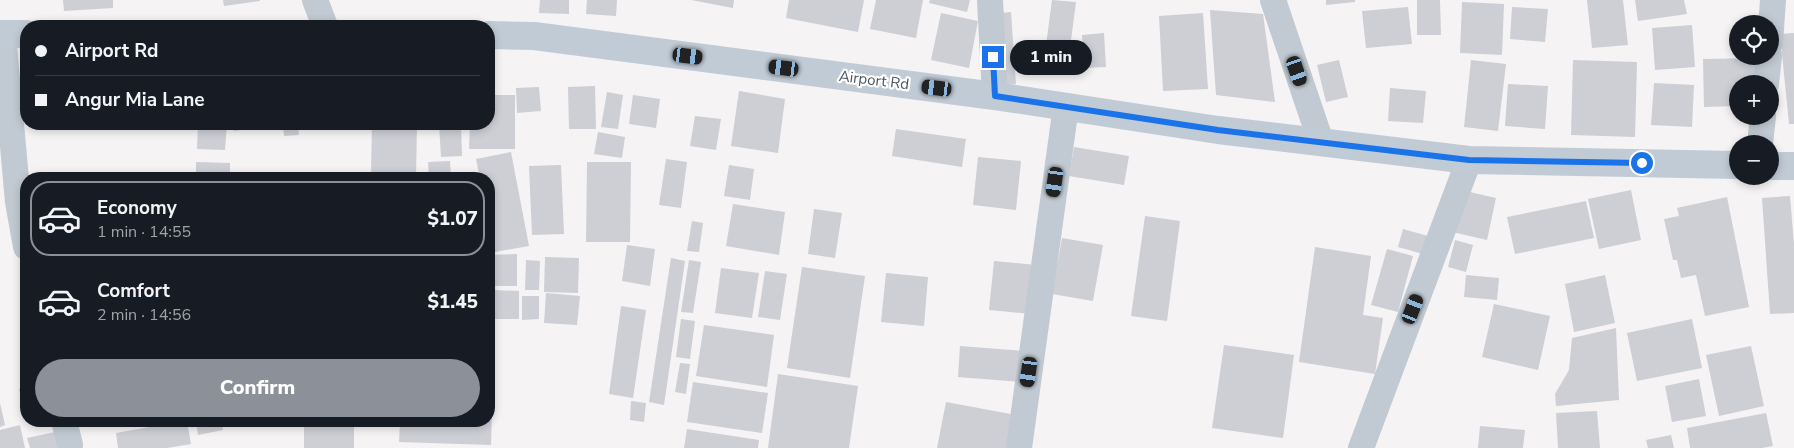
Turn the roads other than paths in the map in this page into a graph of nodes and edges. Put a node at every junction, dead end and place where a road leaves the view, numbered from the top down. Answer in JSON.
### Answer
{"nodes":[{"id":1,"x":315,"y":0,"type":"edge"},
{"id":2,"x":990,"y":0,"type":"edge"},
{"id":3,"x":1273,"y":0,"type":"edge"},
{"id":4,"x":1773,"y":0,"type":"edge"},
{"id":5,"x":1772,"y":15,"type":"edge"},
{"id":6,"x":323,"y":20,"type":"edge"},
{"id":7,"x":10,"y":34,"type":"edge"},
{"id":8,"x":495,"y":34,"type":"edge"},
{"id":9,"x":995,"y":96,"type":"junction"},
{"id":10,"x":1066,"y":106,"type":"junction"},
{"id":11,"x":1321,"y":142,"type":"junction"},
{"id":12,"x":1469,"y":160,"type":"junction"},
{"id":13,"x":1729,"y":165,"type":"edge"},
{"id":14,"x":1779,"y":166,"type":"edge"},
{"id":15,"x":1794,"y":166,"type":"edge"},
{"id":16,"x":20,"y":213,"type":"edge"},
{"id":17,"x":1019,"y":448,"type":"edge"},
{"id":18,"x":1361,"y":448,"type":"edge"}],
"edges":[{"from":1,"to":6,"type":"street"},
{"from":2,"to":9,"type":"street"},
{"from":3,"to":11,"type":"street"},
{"from":4,"to":5,"type":"street"},
{"from":7,"to":16,"type":"street"},
{"from":8,"to":9,"type":"main road","name":"Airport Rd"},
{"from":9,"to":10,"type":"main road","name":"Airport Rd"},
{"from":10,"to":11,"type":"main road","name":"Airport Rd"},
{"from":10,"to":17,"type":"street"},
{"from":11,"to":12,"type":"main road","name":"Airport Rd"},
{"from":12,"to":13,"type":"main road","name":"Airport Rd"},
{"from":12,"to":18,"type":"street"},
{"from":14,"to":15,"type":"main road"}]}
